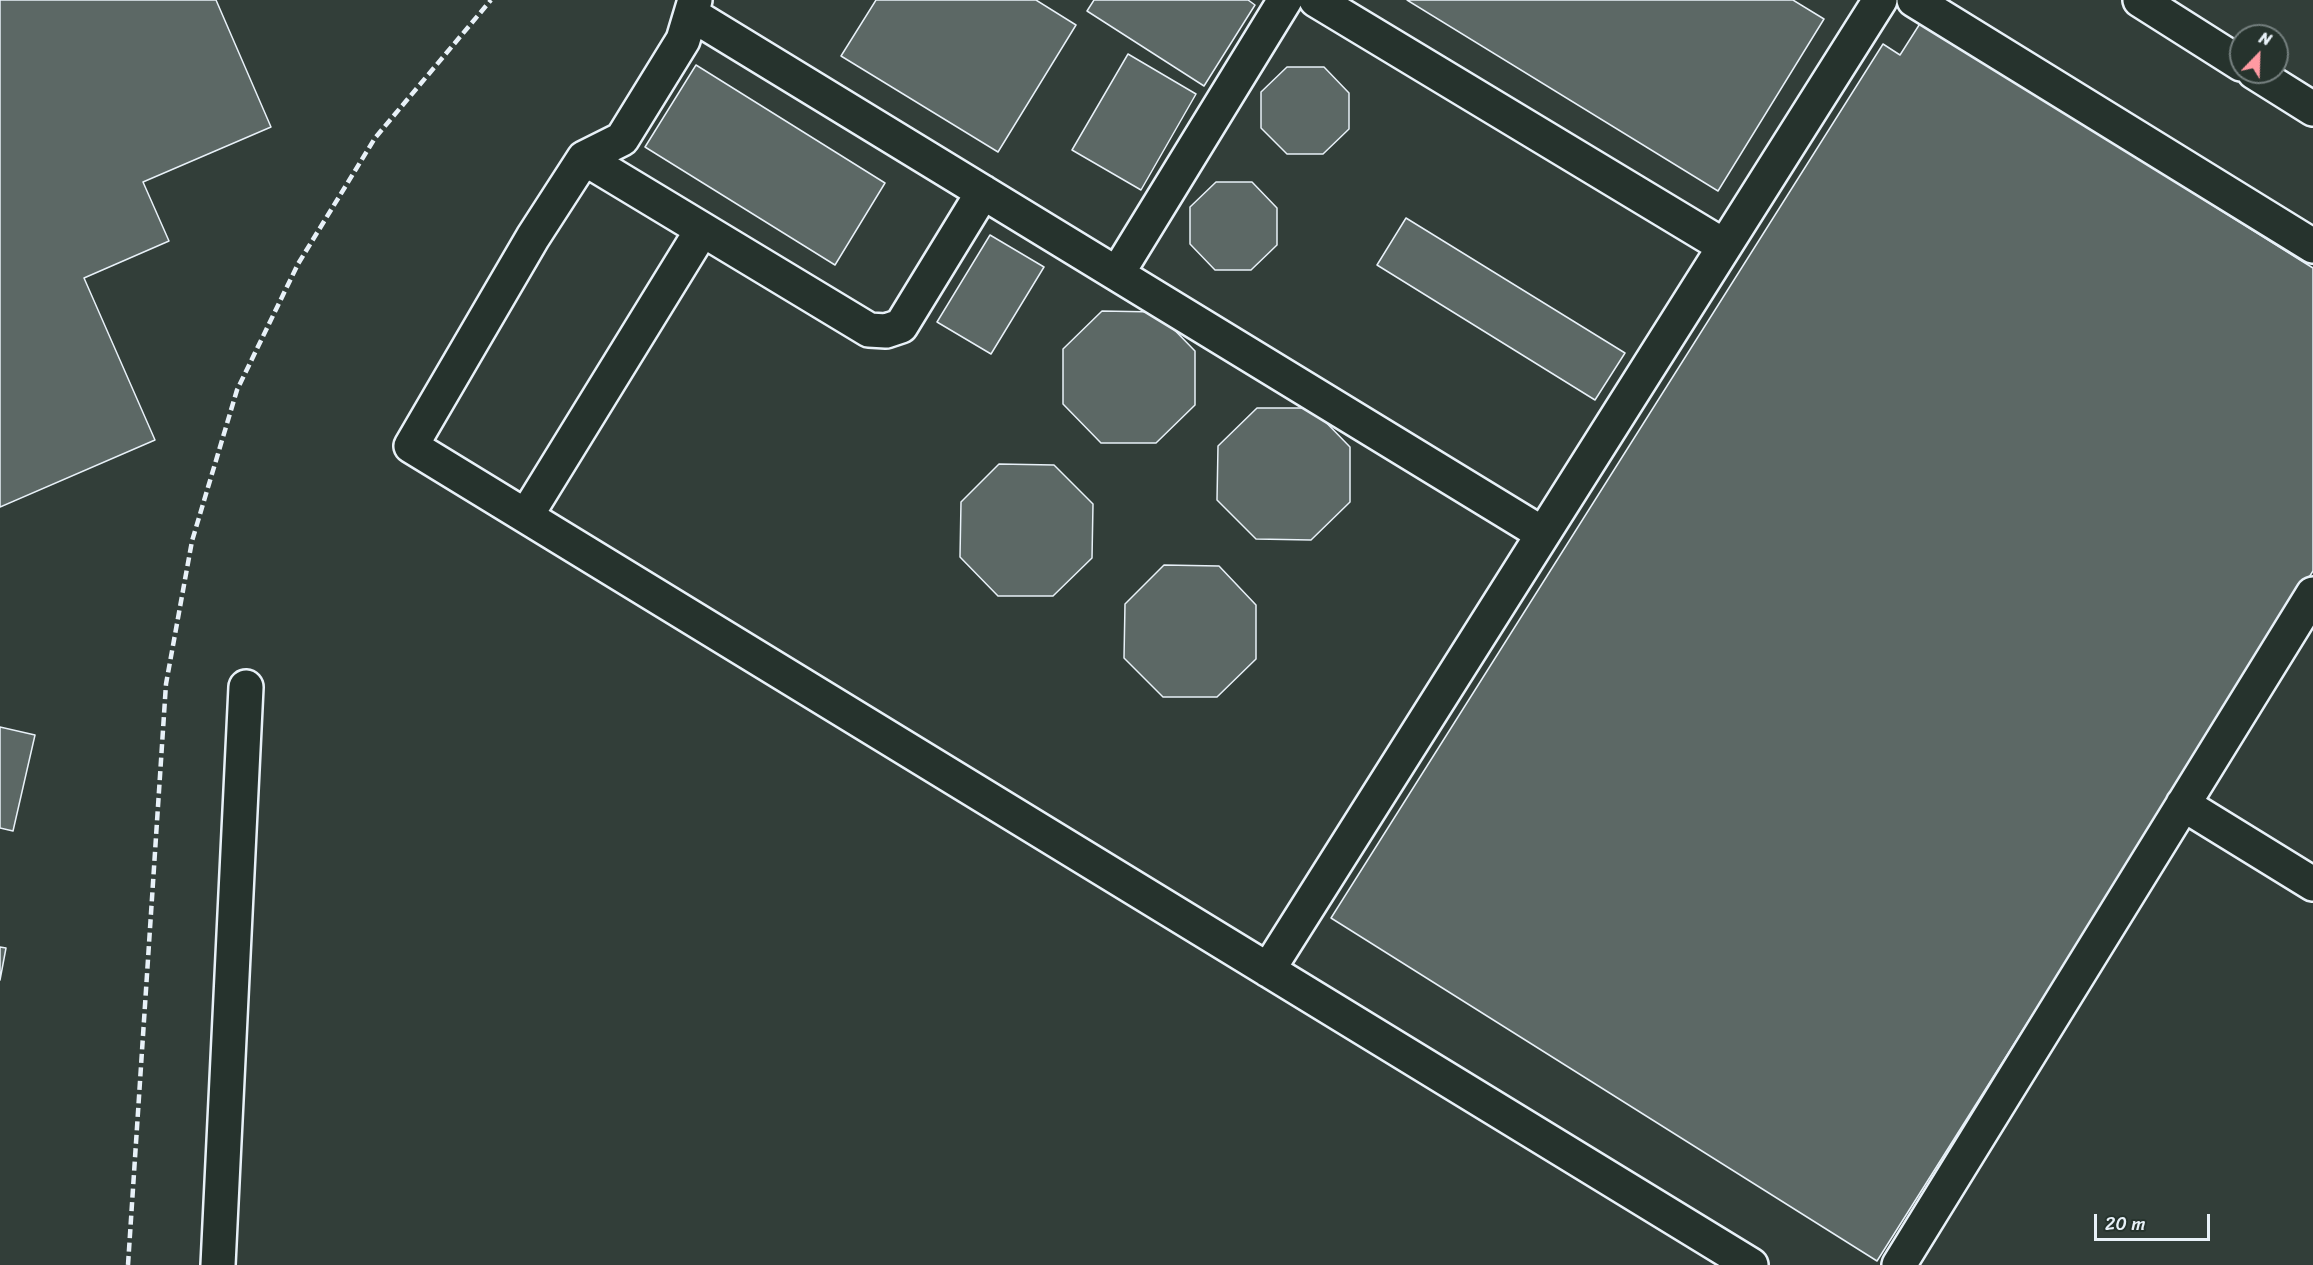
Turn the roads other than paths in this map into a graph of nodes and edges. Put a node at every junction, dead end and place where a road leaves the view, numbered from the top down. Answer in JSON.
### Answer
{"nodes":[{"id":1,"x":1285,"y":0,"type":"edge"},
{"id":2,"x":1316,"y":0,"type":"edge"},
{"id":3,"x":1914,"y":0,"type":"edge"},
{"id":4,"x":2140,"y":0,"type":"edge"},
{"id":5,"x":1871,"y":3,"type":"edge"},
{"id":6,"x":693,"y":7,"type":"edge"},
{"id":7,"x":2229,"y":56,"type":"edge"},
{"id":8,"x":2273,"y":84,"type":"edge"},
{"id":9,"x":2313,"y":109,"type":"edge"},
{"id":10,"x":584,"y":158,"type":"junction"},
{"id":11,"x":983,"y":192,"type":"junction"},
{"id":12,"x":702,"y":230,"type":"junction"},
{"id":13,"x":1724,"y":246,"type":"junction"},
{"id":14,"x":2313,"y":246,"type":"edge"},
{"id":15,"x":1118,"y":274,"type":"junction"},
{"id":16,"x":526,"y":516,"type":"junction"},
{"id":17,"x":1543,"y":534,"type":"junction"},
{"id":18,"x":2313,"y":594,"type":"edge"},
{"id":19,"x":246,"y":687,"type":"dead end"},
{"id":20,"x":2183,"y":804,"type":"junction"},
{"id":21,"x":2313,"y":884,"type":"edge"},
{"id":22,"x":1268,"y":970,"type":"junction"},
{"id":23,"x":218,"y":1265,"type":"edge"},
{"id":24,"x":1751,"y":1265,"type":"edge"},
{"id":25,"x":1899,"y":1265,"type":"edge"}],
"edges":[{"from":1,"to":15,"type":"street"},
{"from":2,"to":13,"type":"street"},
{"from":3,"to":14,"type":"street"},
{"from":4,"to":7,"type":"street"},
{"from":5,"to":13,"type":"street"},
{"from":6,"to":10,"type":"street"},
{"from":6,"to":11,"type":"street"},
{"from":8,"to":9,"type":"street"},
{"from":10,"to":12,"type":"street"},
{"from":10,"to":16,"type":"street"},
{"from":11,"to":12,"type":"street"},
{"from":11,"to":15,"type":"street"},
{"from":12,"to":16,"type":"street"},
{"from":13,"to":17,"type":"street"},
{"from":15,"to":17,"type":"street"},
{"from":16,"to":22,"type":"street"},
{"from":17,"to":22,"type":"street"},
{"from":18,"to":20,"type":"street"},
{"from":19,"to":23,"type":"street"},
{"from":20,"to":21,"type":"street"},
{"from":20,"to":25,"type":"street"},
{"from":22,"to":24,"type":"street"}]}
